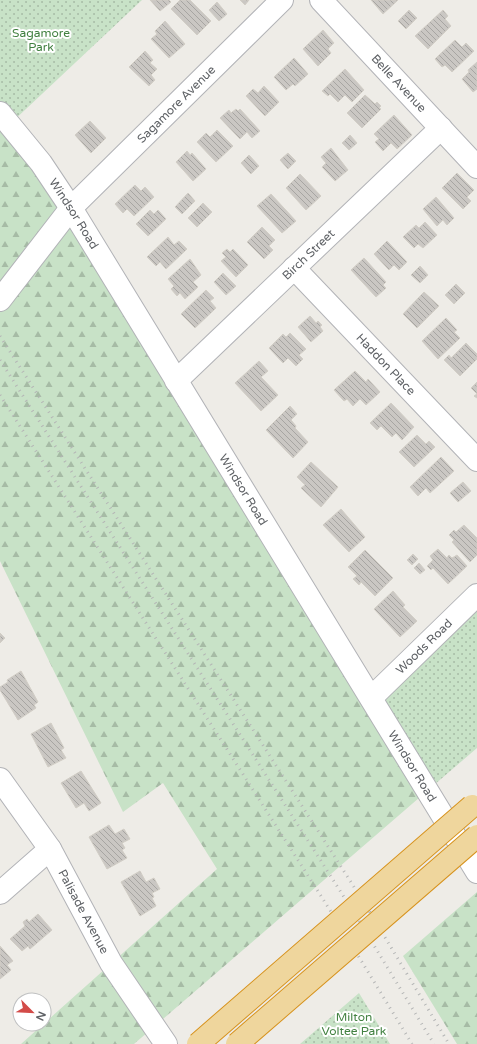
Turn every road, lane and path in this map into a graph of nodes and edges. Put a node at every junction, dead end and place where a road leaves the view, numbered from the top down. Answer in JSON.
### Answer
{"nodes":[{"id":1,"x":282,"y":0,"type":"edge"},
{"id":2,"x":321,"y":0,"type":"edge"},
{"id":3,"x":0,"y":113,"type":"edge"},
{"id":4,"x":441,"y":128,"type":"junction"},
{"id":5,"x":477,"y":167,"type":"edge"},
{"id":6,"x":71,"y":208,"type":"junction"},
{"id":7,"x":294,"y":268,"type":"junction"},
{"id":8,"x":2,"y":298,"type":"edge"},
{"id":9,"x":176,"y":381,"type":"junction"},
{"id":10,"x":477,"y":460,"type":"edge"},
{"id":11,"x":477,"y":595,"type":"edge"},
{"id":12,"x":371,"y":698,"type":"junction"},
{"id":13,"x":0,"y":779,"type":"edge"},
{"id":14,"x":472,"y":806,"type":"dead end"},
{"id":15,"x":477,"y":836,"type":"edge"},
{"id":16,"x":50,"y":848,"type":"junction"},
{"id":17,"x":477,"y":872,"type":"edge"},
{"id":18,"x":0,"y":893,"type":"edge"},
{"id":19,"x":166,"y":1044,"type":"edge"},
{"id":20,"x":198,"y":1044,"type":"edge"},
{"id":21,"x":237,"y":1044,"type":"edge"}],
"edges":[{"from":1,"to":6,"type":"street","name":"Sagamore Avenue"},
{"from":2,"to":4,"type":"street","name":"Belle Avenue"},
{"from":3,"to":6,"type":"street","name":"Windsor Road"},
{"from":4,"to":5,"type":"street","name":"Belle Avenue"},
{"from":4,"to":7,"type":"street","name":"Birch Street"},
{"from":6,"to":8,"type":"street","name":"Sagamore Avenue"},
{"from":6,"to":9,"type":"street","name":"Windsor Road"},
{"from":7,"to":9,"type":"street","name":"Birch Street"},
{"from":7,"to":10,"type":"street","name":"Haddon Place"},
{"from":9,"to":12,"type":"street","name":"Windsor Road"},
{"from":11,"to":12,"type":"street","name":"Woods Road"},
{"from":12,"to":17,"type":"street","name":"Windsor Road"},
{"from":13,"to":16,"type":"street","name":"Palisade Avenue"},
{"from":14,"to":20,"type":"highway","bridge":true},
{"from":15,"to":21,"type":"highway","bridge":true},
{"from":16,"to":18,"type":"street"},
{"from":16,"to":19,"type":"street","name":"Palisade Avenue"}]}
